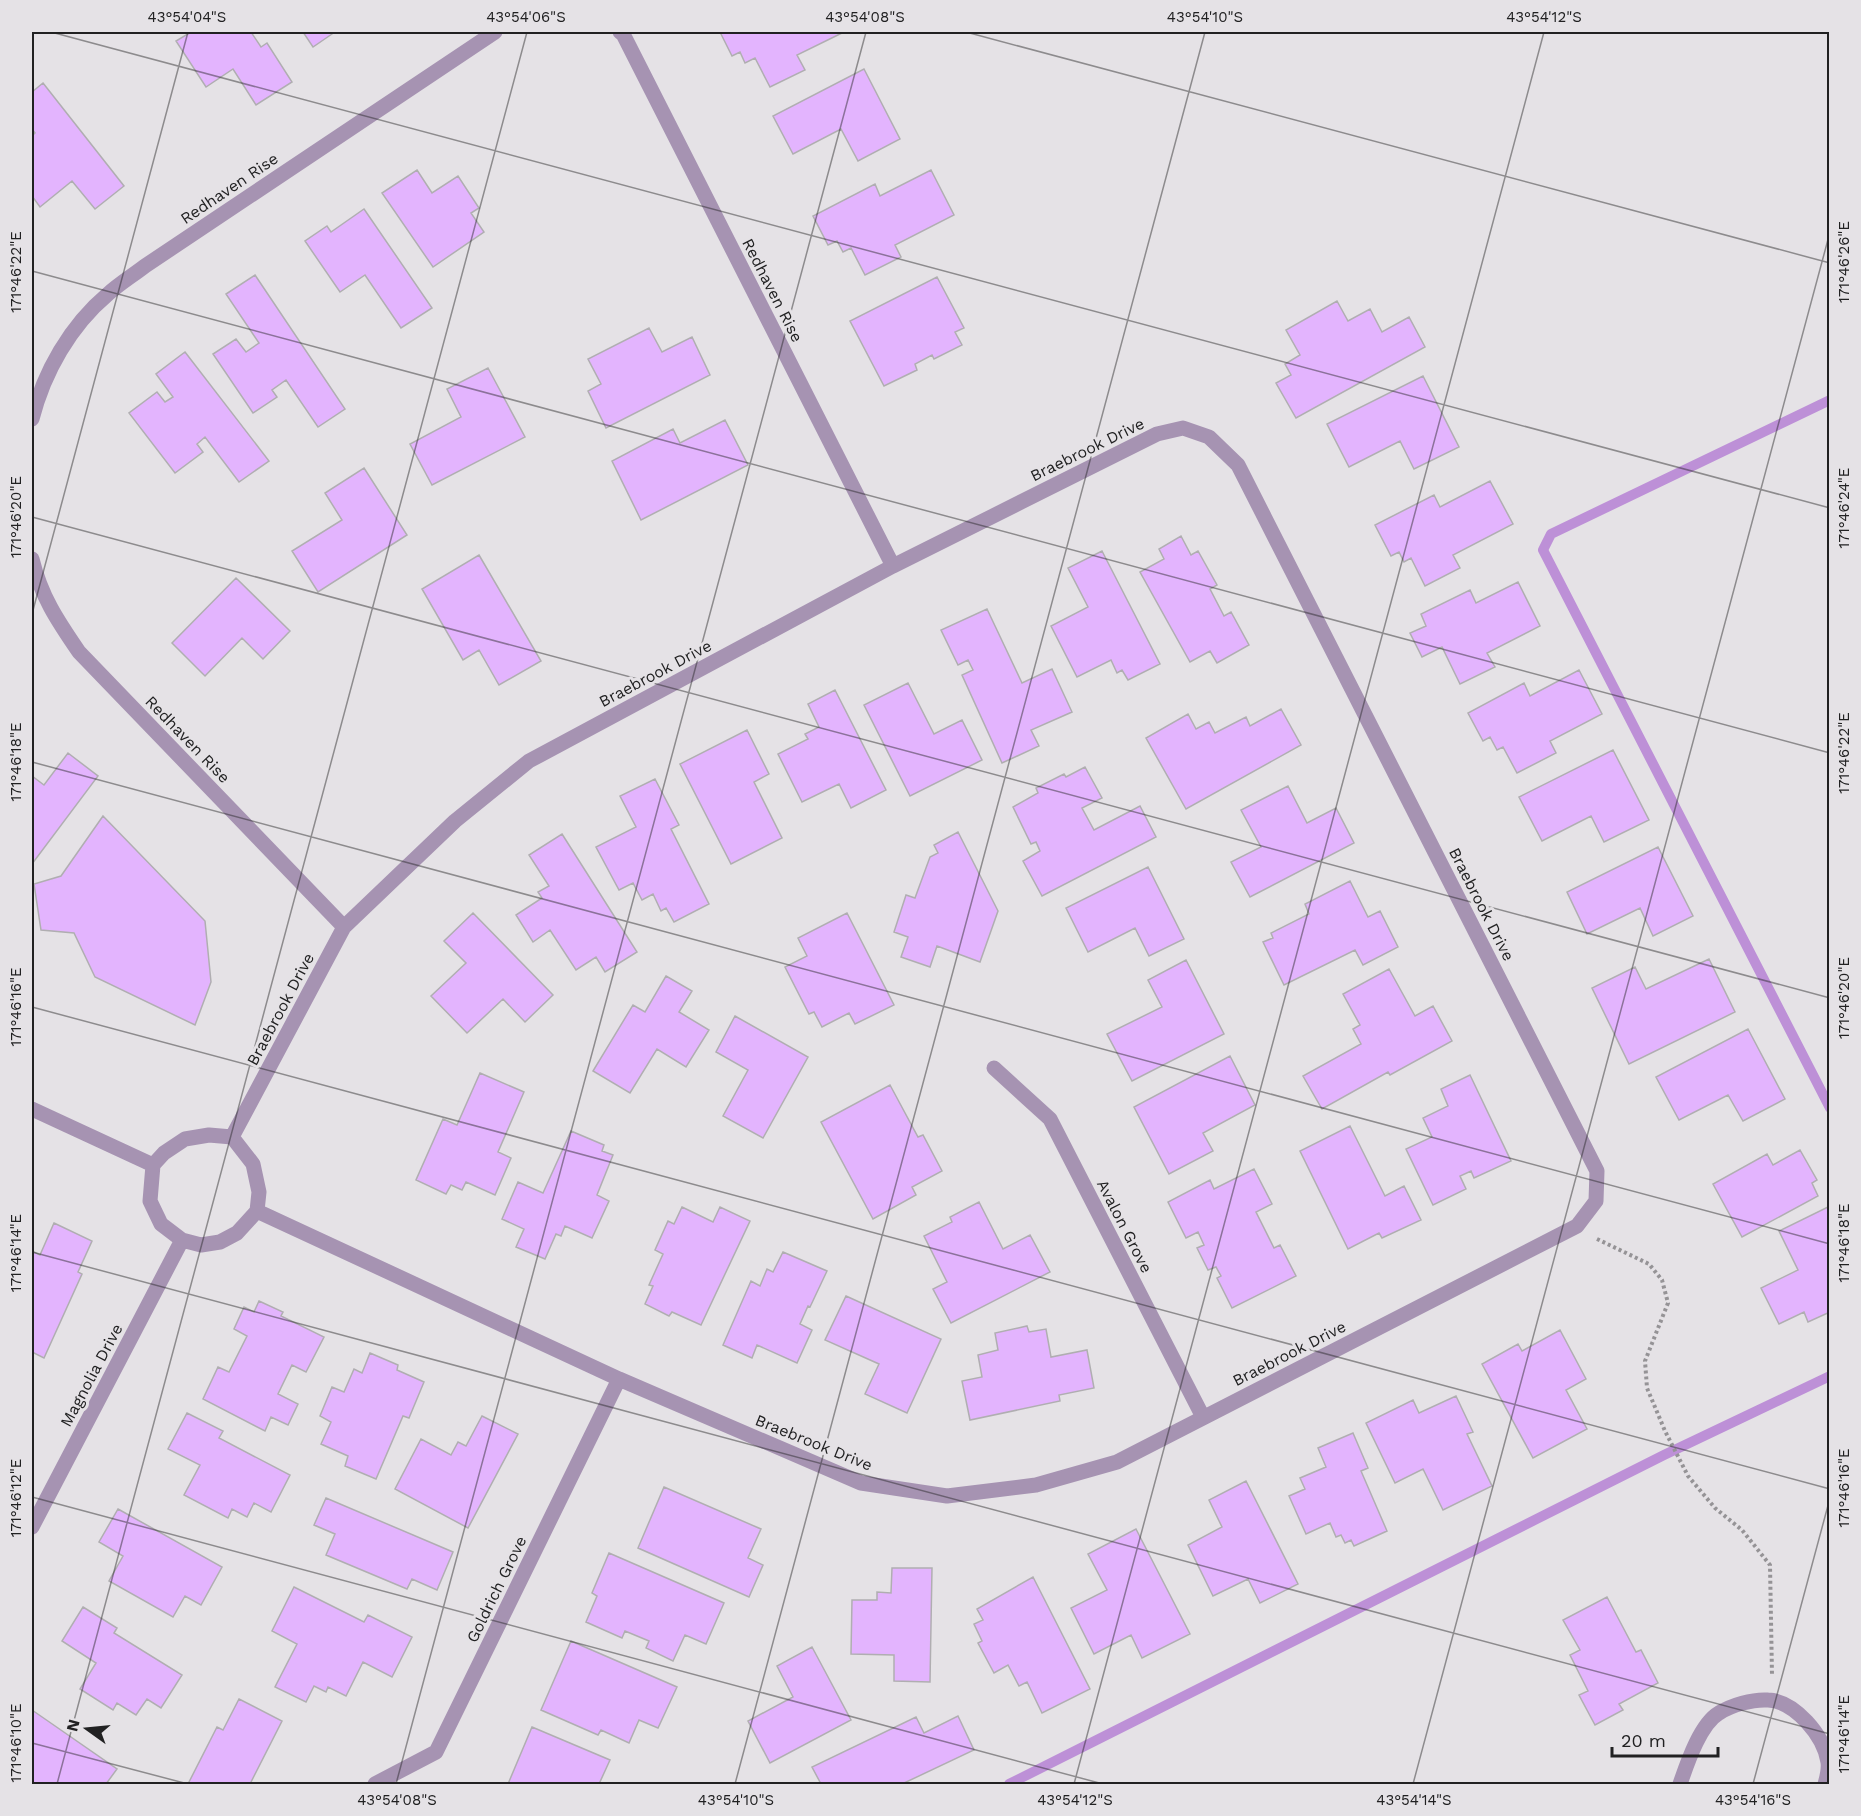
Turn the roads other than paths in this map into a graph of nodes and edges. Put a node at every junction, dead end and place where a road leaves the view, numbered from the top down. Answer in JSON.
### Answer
{"nodes":[{"id":1,"x":495,"y":32,"type":"edge"},
{"id":2,"x":620,"y":32,"type":"edge"},
{"id":3,"x":32,"y":419,"type":"edge"},
{"id":4,"x":32,"y":559,"type":"edge"},
{"id":5,"x":893,"y":566,"type":"junction"},
{"id":6,"x":344,"y":927,"type":"junction"},
{"id":7,"x":994,"y":1068,"type":"dead end"},
{"id":8,"x":32,"y":1109,"type":"edge"},
{"id":9,"x":232,"y":1137,"type":"junction"},
{"id":10,"x":153,"y":1166,"type":"junction"},
{"id":11,"x":257,"y":1211,"type":"junction"},
{"id":12,"x":182,"y":1240,"type":"junction"},
{"id":13,"x":619,"y":1379,"type":"junction"},
{"id":14,"x":1203,"y":1417,"type":"junction"},
{"id":15,"x":32,"y":1527,"type":"edge"},
{"id":16,"x":375,"y":1785,"type":"edge"},
{"id":17,"x":1680,"y":1785,"type":"edge"},
{"id":18,"x":1825,"y":1785,"type":"edge"}],
"edges":[{"from":1,"to":3,"type":"street","name":"Redhaven Rise"},
{"from":2,"to":5,"type":"street","name":"Redhaven Rise"},
{"from":4,"to":6,"type":"street","name":"Redhaven Rise"},
{"from":5,"to":6,"type":"street","name":"Braebrook Drive"},
{"from":5,"to":14,"type":"street","name":"Braebrook Drive"},
{"from":6,"to":9,"type":"street","name":"Braebrook Drive"},
{"from":7,"to":14,"type":"street","name":"Avalon Grove"},
{"from":8,"to":10,"type":"street"},
{"from":9,"to":10,"type":"street"},
{"from":9,"to":11,"type":"street"},
{"from":10,"to":12,"type":"street"},
{"from":11,"to":12,"type":"street"},
{"from":11,"to":13,"type":"street","name":"Braebrook Drive"},
{"from":12,"to":15,"type":"street","name":"Magnolia Drive"},
{"from":13,"to":14,"type":"street","name":"Braebrook Drive"},
{"from":13,"to":16,"type":"street","name":"Goldrich Grove"},
{"from":17,"to":18,"type":"street"}]}
